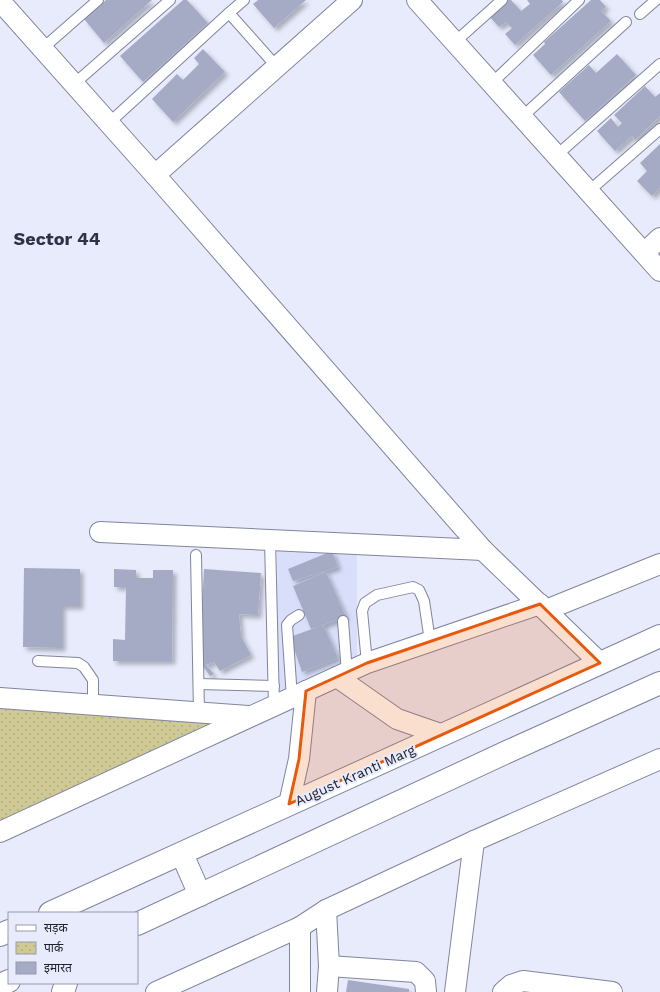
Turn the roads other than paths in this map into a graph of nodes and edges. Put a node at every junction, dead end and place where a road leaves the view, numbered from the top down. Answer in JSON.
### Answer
{"nodes":[{"id":1,"x":98,"y":0,"type":"edge"},
{"id":2,"x":170,"y":0,"type":"edge"},
{"id":3,"x":244,"y":0,"type":"edge"},
{"id":4,"x":352,"y":0,"type":"edge"},
{"id":5,"x":417,"y":0,"type":"edge"},
{"id":6,"x":502,"y":0,"type":"edge"},
{"id":7,"x":579,"y":0,"type":"edge"},
{"id":8,"x":656,"y":0,"type":"edge"},
{"id":9,"x":7,"y":3,"type":"edge"},
{"id":10,"x":229,"y":13,"type":"junction"},
{"id":11,"x":640,"y":14,"type":"dead end"},
{"id":12,"x":626,"y":22,"type":"dead end"},
{"id":13,"x":455,"y":42,"type":"junction"},
{"id":14,"x":42,"y":49,"type":"junction"},
{"id":15,"x":660,"y":64,"type":"edge"},
{"id":16,"x":277,"y":67,"type":"junction"},
{"id":17,"x":492,"y":83,"type":"junction"},
{"id":18,"x":74,"y":84,"type":"junction"},
{"id":19,"x":522,"y":117,"type":"junction"},
{"id":20,"x":109,"y":123,"type":"junction"},
{"id":21,"x":660,"y":129,"type":"edge"},
{"id":22,"x":556,"y":155,"type":"junction"},
{"id":23,"x":155,"y":176,"type":"junction"},
{"id":24,"x":589,"y":191,"type":"junction"},
{"id":25,"x":660,"y":238,"type":"edge"},
{"id":26,"x":644,"y":253,"type":"junction"},
{"id":27,"x":660,"y":271,"type":"edge"},
{"id":28,"x":100,"y":532,"type":"dead end"},
{"id":29,"x":270,"y":540,"type":"junction"},
{"id":30,"x":483,"y":550,"type":"junction"},
{"id":31,"x":196,"y":555,"type":"dead end"},
{"id":32,"x":660,"y":564,"type":"edge"},
{"id":33,"x":543,"y":607,"type":"junction"},
{"id":34,"x":299,"y":615,"type":"dead end"},
{"id":35,"x":343,"y":621,"type":"dead end"},
{"id":36,"x":660,"y":636,"type":"edge"},
{"id":37,"x":430,"y":641,"type":"junction"},
{"id":38,"x":38,"y":661,"type":"dead end"},
{"id":39,"x":367,"y":663,"type":"junction"},
{"id":40,"x":600,"y":663,"type":"junction"},
{"id":41,"x":342,"y":675,"type":"junction"},
{"id":42,"x":660,"y":683,"type":"edge"},
{"id":43,"x":199,"y":684,"type":"junction"},
{"id":44,"x":274,"y":686,"type":"junction"},
{"id":45,"x":299,"y":694,"type":"junction"},
{"id":46,"x":0,"y":698,"type":"edge"},
{"id":47,"x":92,"y":704,"type":"junction"},
{"id":48,"x":274,"y":706,"type":"junction"},
{"id":49,"x":199,"y":713,"type":"junction"},
{"id":50,"x":250,"y":716,"type":"junction"},
{"id":51,"x":443,"y":735,"type":"junction"},
{"id":52,"x":660,"y":759,"type":"edge"},
{"id":53,"x":289,"y":804,"type":"junction"},
{"id":54,"x":0,"y":832,"type":"edge"},
{"id":55,"x":474,"y":841,"type":"junction"},
{"id":56,"x":182,"y":854,"type":"junction"},
{"id":57,"x":200,"y":895,"type":"junction"},
{"id":58,"x":326,"y":910,"type":"junction"},
{"id":59,"x":52,"y":912,"type":"edge"},
{"id":60,"x":138,"y":924,"type":"edge"},
{"id":61,"x":300,"y":927,"type":"junction"},
{"id":62,"x":329,"y":966,"type":"junction"},
{"id":63,"x":156,"y":992,"type":"edge"},
{"id":64,"x":300,"y":992,"type":"edge"},
{"id":65,"x":327,"y":992,"type":"edge"},
{"id":66,"x":426,"y":992,"type":"edge"},
{"id":67,"x":455,"y":992,"type":"edge"},
{"id":68,"x":503,"y":992,"type":"edge"},
{"id":69,"x":612,"y":992,"type":"edge"}],
"edges":[{"from":1,"to":14,"type":"lane"},
{"from":2,"to":18,"type":"lane"},
{"from":3,"to":10,"type":"lane"},
{"from":4,"to":16,"type":"street"},
{"from":5,"to":13,"type":"street"},
{"from":6,"to":13,"type":"lane"},
{"from":7,"to":17,"type":"lane"},
{"from":8,"to":11,"type":"lane"},
{"from":9,"to":14,"type":"street"},
{"from":10,"to":16,"type":"lane"},
{"from":10,"to":20,"type":"lane"},
{"from":12,"to":19,"type":"lane"},
{"from":13,"to":17,"type":"street"},
{"from":14,"to":18,"type":"street"},
{"from":15,"to":22,"type":"lane"},
{"from":16,"to":23,"type":"street"},
{"from":17,"to":19,"type":"street"},
{"from":18,"to":20,"type":"street"},
{"from":19,"to":22,"type":"street"},
{"from":20,"to":23,"type":"street"},
{"from":21,"to":24,"type":"lane"},
{"from":22,"to":24,"type":"street"},
{"from":23,"to":30,"type":"street"},
{"from":24,"to":26,"type":"street"},
{"from":25,"to":26,"type":"street"},
{"from":26,"to":27,"type":"street"},
{"from":28,"to":29,"type":"street"},
{"from":29,"to":30,"type":"street"},
{"from":29,"to":44,"type":"lane"},
{"from":30,"to":33,"type":"street"},
{"from":31,"to":43,"type":"lane"},
{"from":32,"to":33,"type":"street"},
{"from":33,"to":37,"type":"street"},
{"from":33,"to":40,"type":"street"},
{"from":34,"to":45,"type":"lane"},
{"from":35,"to":41,"type":"lane"},
{"from":36,"to":40,"type":"main road","name":"August Kranti Marg"},
{"from":37,"to":39,"type":"street"},
{"from":37,"to":39,"type":"lane"},
{"from":38,"to":47,"type":"lane"},
{"from":39,"to":41,"type":"street"},
{"from":40,"to":51,"type":"main road","name":"August Kranti Marg"},
{"from":41,"to":45,"type":"street"},
{"from":41,"to":51,"type":"street"},
{"from":42,"to":57,"type":"main road"},
{"from":43,"to":44,"type":"lane"},
{"from":43,"to":49,"type":"lane"},
{"from":44,"to":48,"type":"lane"},
{"from":45,"to":48,"type":"street"},
{"from":45,"to":53,"type":"street"},
{"from":46,"to":47,"type":"street"},
{"from":47,"to":49,"type":"street"},
{"from":48,"to":50,"type":"street"},
{"from":49,"to":50,"type":"street"},
{"from":50,"to":54,"type":"street"},
{"from":51,"to":53,"type":"main road","name":"August Kranti Marg"},
{"from":52,"to":55,"type":"street"},
{"from":53,"to":56,"type":"main road","name":"August Kranti Marg"},
{"from":55,"to":58,"type":"street"},
{"from":55,"to":67,"type":"street"},
{"from":56,"to":57,"type":"main road"},
{"from":56,"to":59,"type":"main road","name":"August Kranti Marg"},
{"from":57,"to":60,"type":"main road"},
{"from":58,"to":61,"type":"street"},
{"from":58,"to":62,"type":"street"},
{"from":61,"to":63,"type":"street"},
{"from":61,"to":64,"type":"street"},
{"from":62,"to":65,"type":"street"},
{"from":62,"to":66,"type":"street"},
{"from":68,"to":69,"type":"street"}]}
